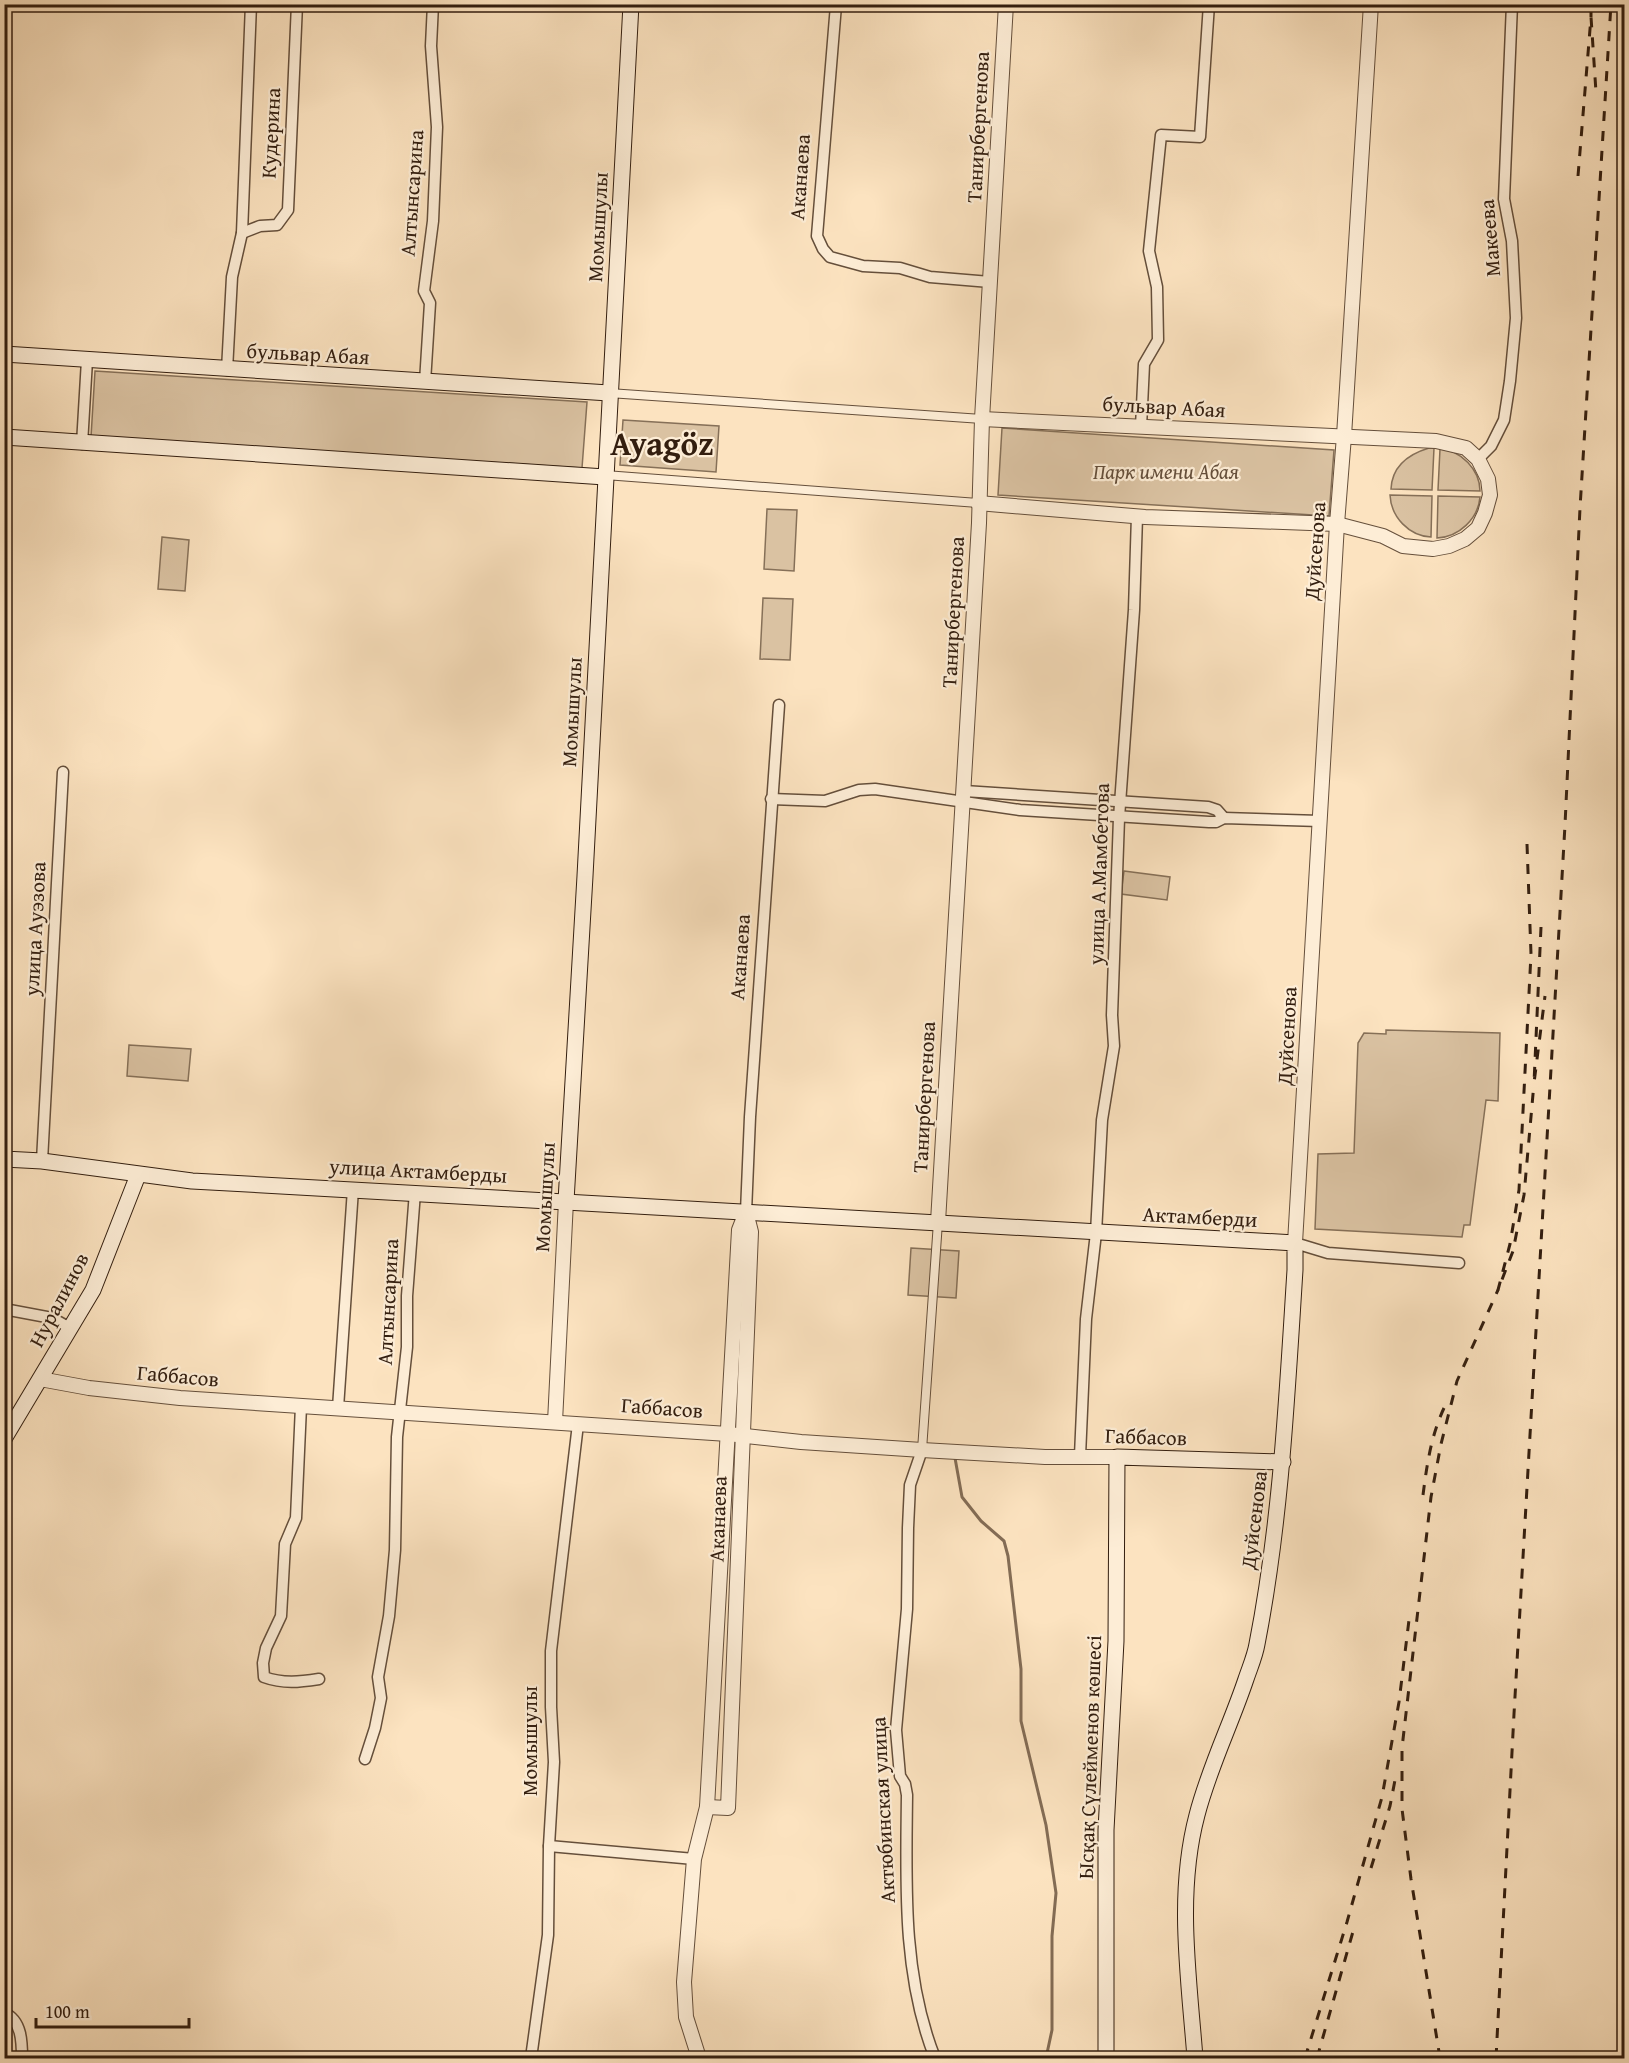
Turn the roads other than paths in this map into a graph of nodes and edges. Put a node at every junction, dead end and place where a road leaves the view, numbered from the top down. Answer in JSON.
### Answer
{"nodes":[{"id":1,"x":252,"y":4,"type":"edge"},
{"id":2,"x":297,"y":4,"type":"edge"},
{"id":3,"x":433,"y":4,"type":"edge"},
{"id":4,"x":631,"y":4,"type":"edge"},
{"id":5,"x":836,"y":4,"type":"edge"},
{"id":6,"x":1006,"y":4,"type":"edge"},
{"id":7,"x":1209,"y":4,"type":"edge"},
{"id":8,"x":1371,"y":4,"type":"edge"},
{"id":9,"x":1512,"y":4,"type":"edge"},
{"id":10,"x":242,"y":233,"type":"junction"},
{"id":11,"x":990,"y":282,"type":"junction"},
{"id":12,"x":4,"y":354,"type":"edge"},
{"id":13,"x":87,"y":360,"type":"junction"},
{"id":14,"x":227,"y":370,"type":"junction"},
{"id":15,"x":425,"y":382,"type":"junction"},
{"id":16,"x":609,"y":393,"type":"junction"},
{"id":17,"x":982,"y":419,"type":"junction"},
{"id":18,"x":1141,"y":427,"type":"junction"},
{"id":19,"x":1344,"y":436,"type":"junction"},
{"id":20,"x":4,"y":437,"type":"edge"},
{"id":21,"x":82,"y":444,"type":"junction"},
{"id":22,"x":1478,"y":459,"type":"junction"},
{"id":23,"x":605,"y":476,"type":"junction"},
{"id":24,"x":978,"y":503,"type":"junction"},
{"id":25,"x":1137,"y":516,"type":"junction"},
{"id":26,"x":1337,"y":524,"type":"junction"},
{"id":27,"x":779,"y":705,"type":"dead end"},
{"id":28,"x":63,"y":772,"type":"dead end"},
{"id":29,"x":964,"y":797,"type":"junction"},
{"id":30,"x":771,"y":799,"type":"junction"},
{"id":31,"x":1120,"y":802,"type":"junction"},
{"id":32,"x":1119,"y":818,"type":"junction"},
{"id":33,"x":1224,"y":818,"type":"junction"},
{"id":34,"x":1320,"y":821,"type":"junction"},
{"id":35,"x":4,"y":1159,"type":"edge"},
{"id":36,"x":42,"y":1161,"type":"junction"},
{"id":37,"x":138,"y":1175,"type":"junction"},
{"id":38,"x":353,"y":1189,"type":"junction"},
{"id":39,"x":415,"y":1192,"type":"junction"},
{"id":40,"x":566,"y":1201,"type":"junction"},
{"id":41,"x":746,"y":1212,"type":"junction"},
{"id":42,"x":938,"y":1222,"type":"junction"},
{"id":43,"x":1096,"y":1233,"type":"junction"},
{"id":44,"x":1295,"y":1243,"type":"junction"},
{"id":45,"x":1459,"y":1263,"type":"dead end"},
{"id":46,"x":4,"y":1309,"type":"edge"},
{"id":47,"x":70,"y":1328,"type":"junction"},
{"id":48,"x":40,"y":1379,"type":"junction"},
{"id":49,"x":301,"y":1406,"type":"junction"},
{"id":50,"x":338,"y":1408,"type":"junction"},
{"id":51,"x":400,"y":1413,"type":"junction"},
{"id":52,"x":555,"y":1422,"type":"junction"},
{"id":53,"x":578,"y":1424,"type":"junction"},
{"id":54,"x":728,"y":1434,"type":"junction"},
{"id":55,"x":743,"y":1435,"type":"junction"},
{"id":56,"x":4,"y":1439,"type":"edge"},
{"id":57,"x":922,"y":1450,"type":"junction"},
{"id":58,"x":1080,"y":1456,"type":"junction"},
{"id":59,"x":1117,"y":1456,"type":"junction"},
{"id":60,"x":1283,"y":1462,"type":"junction"},
{"id":61,"x":319,"y":1679,"type":"dead end"},
{"id":62,"x":365,"y":1759,"type":"dead end"},
{"id":63,"x":707,"y":1807,"type":"junction"},
{"id":64,"x":549,"y":1846,"type":"junction"},
{"id":65,"x":694,"y":1859,"type":"junction"},
{"id":66,"x":4,"y":2013,"type":"edge"},
{"id":67,"x":22,"y":2058,"type":"edge"},
{"id":68,"x":531,"y":2058,"type":"edge"},
{"id":69,"x":699,"y":2058,"type":"edge"},
{"id":70,"x":935,"y":2058,"type":"edge"},
{"id":71,"x":1106,"y":2058,"type":"edge"},
{"id":72,"x":1195,"y":2058,"type":"edge"}],
"edges":[{"from":1,"to":10,"type":"street","name":"Кудерина"},
{"from":2,"to":10,"type":"street","name":"Кудерина"},
{"from":3,"to":15,"type":"street","name":"Алтынсарина"},
{"from":4,"to":16,"type":"main road","name":"Момышулы"},
{"from":5,"to":11,"type":"street","name":"Аканаева"},
{"from":6,"to":11,"type":"street","name":"Танирбергенова"},
{"from":7,"to":18,"type":"street"},
{"from":8,"to":19,"type":"street","name":"Дуйсенова"},
{"from":9,"to":22,"type":"street","name":"Макеева"},
{"from":10,"to":14,"type":"street","name":"Кудерина"},
{"from":11,"to":17,"type":"street","name":"Танирбергенова"},
{"from":12,"to":13,"type":"main road","name":"бульвар Абая"},
{"from":13,"to":14,"type":"main road","name":"бульвар Абая"},
{"from":13,"to":21,"type":"street"},
{"from":14,"to":15,"type":"main road","name":"бульвар Абая"},
{"from":15,"to":16,"type":"main road","name":"бульвар Абая"},
{"from":16,"to":17,"type":"street"},
{"from":16,"to":23,"type":"main road","name":"Момышулы"},
{"from":17,"to":18,"type":"street","name":"бульвар Абая"},
{"from":17,"to":24,"type":"street","name":"Танирбергенова"},
{"from":18,"to":19,"type":"street","name":"бульвар Абая"},
{"from":19,"to":22,"type":"street"},
{"from":19,"to":26,"type":"street","name":"Дуйсенова"},
{"from":20,"to":21,"type":"main road"},
{"from":21,"to":23,"type":"main road"},
{"from":22,"to":26,"type":"street"},
{"from":23,"to":24,"type":"street"},
{"from":23,"to":40,"type":"main road","name":"Момышулы"},
{"from":24,"to":25,"type":"street"},
{"from":24,"to":29,"type":"street","name":"Танирбергенова"},
{"from":25,"to":26,"type":"street"},
{"from":25,"to":31,"type":"street","name":"улица А.Мамбетова"},
{"from":26,"to":34,"type":"street","name":"Дуйсенова"},
{"from":27,"to":30,"type":"street","name":"Аканаева"},
{"from":28,"to":36,"type":"street","name":"улица Ауэзова"},
{"from":29,"to":30,"type":"street"},
{"from":29,"to":31,"type":"street"},
{"from":29,"to":32,"type":"street"},
{"from":29,"to":42,"type":"street","name":"Танирбергенова"},
{"from":30,"to":41,"type":"street","name":"Аканаева"},
{"from":31,"to":32,"type":"street","name":"улица А.Мамбетова"},
{"from":31,"to":33,"type":"street"},
{"from":32,"to":33,"type":"street"},
{"from":32,"to":43,"type":"street","name":"улица А.Мамбетова"},
{"from":33,"to":34,"type":"street"},
{"from":34,"to":44,"type":"street","name":"Дуйсенова"},
{"from":35,"to":36,"type":"main road","name":"улица Актамберды"},
{"from":36,"to":37,"type":"main road","name":"улица Актамберды"},
{"from":37,"to":38,"type":"main road","name":"улица Актамберды"},
{"from":37,"to":47,"type":"main road","name":"Нуралинов"},
{"from":38,"to":39,"type":"main road","name":"улица Актамберды"},
{"from":38,"to":50,"type":"street","name":"Алтынсарина"},
{"from":39,"to":40,"type":"main road","name":"улица Актамберды"},
{"from":39,"to":51,"type":"street","name":"Алтынсарина"},
{"from":40,"to":41,"type":"main road","name":"улица Актамберды"},
{"from":40,"to":52,"type":"street","name":"Момышулы"},
{"from":41,"to":42,"type":"main road","name":"улица Актамберды"},
{"from":41,"to":54,"type":"street","name":"Аканаева"},
{"from":41,"to":55,"type":"street","name":"Аканаева"},
{"from":42,"to":43,"type":"main road","name":"Актамберди"},
{"from":42,"to":57,"type":"street"},
{"from":43,"to":44,"type":"main road","name":"Актамберди"},
{"from":43,"to":58,"type":"street","name":"улица А.Мамбетова"},
{"from":44,"to":45,"type":"street","name":"Актамберди"},
{"from":44,"to":60,"type":"main road","name":"Дуйсенова"},
{"from":46,"to":47,"type":"street"},
{"from":47,"to":48,"type":"main road","name":"Нуралинов"},
{"from":48,"to":49,"type":"street","name":"Габбасов"},
{"from":48,"to":56,"type":"main road","name":"Нуралинов"},
{"from":49,"to":50,"type":"street","name":"Габбасов"},
{"from":49,"to":61,"type":"street"},
{"from":50,"to":51,"type":"street","name":"Габбасов"},
{"from":51,"to":52,"type":"street","name":"Габбасов"},
{"from":51,"to":62,"type":"street","name":"Алтынсарина"},
{"from":52,"to":53,"type":"street","name":"Габбасов"},
{"from":53,"to":54,"type":"street","name":"Габбасов"},
{"from":53,"to":64,"type":"street","name":"Момышулы"},
{"from":54,"to":55,"type":"street","name":"Габбасов"},
{"from":54,"to":63,"type":"street","name":"Аканаева"},
{"from":55,"to":57,"type":"street","name":"Габбасов"},
{"from":55,"to":63,"type":"street","name":"Аканаева"},
{"from":57,"to":58,"type":"street","name":"Габбасов"},
{"from":57,"to":70,"type":"street","name":"Актюбинская улица"},
{"from":58,"to":59,"type":"street","name":"Габбасов"},
{"from":59,"to":60,"type":"main road","name":"Габбасов"},
{"from":59,"to":71,"type":"main road","name":"Ысқақ Сүлейменов көшесі"},
{"from":60,"to":72,"type":"main road","name":"Дуйсенова"},
{"from":63,"to":65,"type":"street","name":"Аканаева"},
{"from":64,"to":65,"type":"street"},
{"from":64,"to":68,"type":"street","name":"Момышулы"},
{"from":65,"to":69,"type":"street","name":"Аканаева"},
{"from":66,"to":67,"type":"street"}]}
